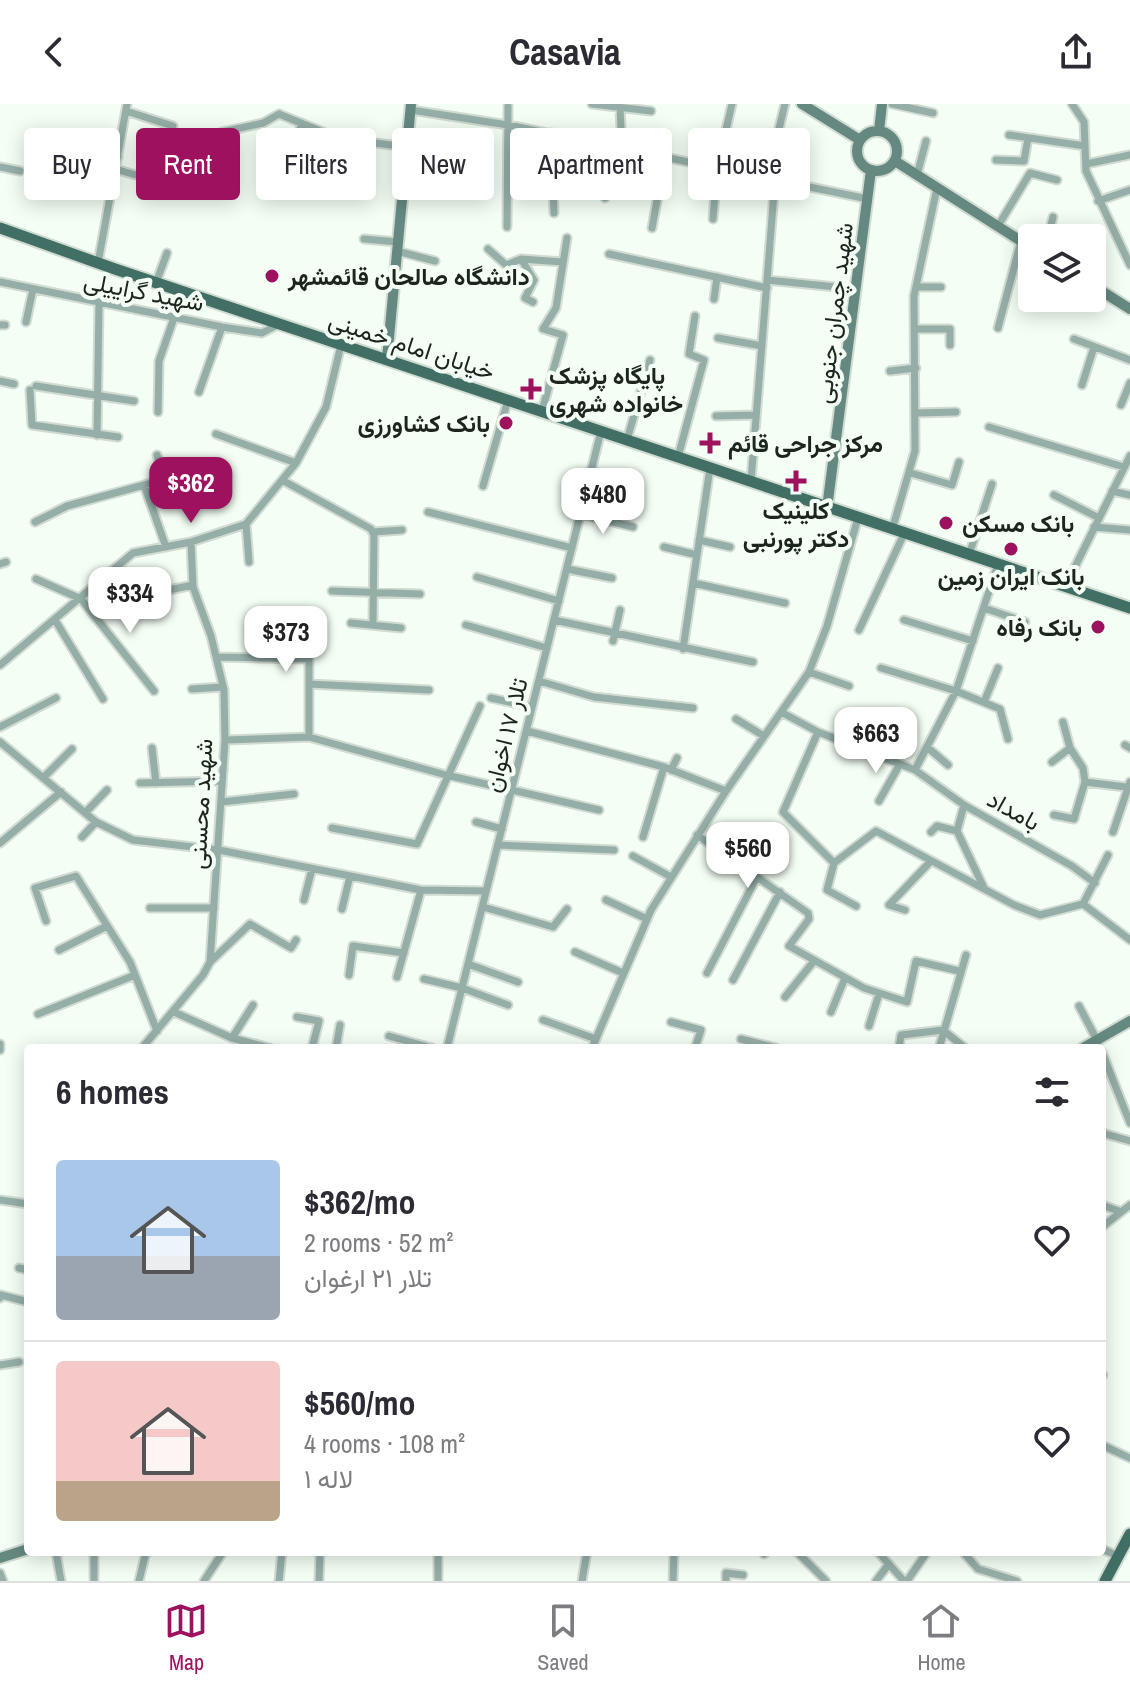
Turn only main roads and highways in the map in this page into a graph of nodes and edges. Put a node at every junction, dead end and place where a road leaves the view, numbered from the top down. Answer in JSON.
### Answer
{"nodes":[{"id":1,"x":802,"y":104,"type":"edge"},
{"id":2,"x":882,"y":104,"type":"edge"},
{"id":3,"x":411,"y":107,"type":"edge"},
{"id":4,"x":879,"y":131,"type":"junction"},
{"id":5,"x":860,"y":140,"type":"junction"},
{"id":6,"x":895,"y":161,"type":"junction"},
{"id":7,"x":871,"y":170,"type":"junction"},
{"id":8,"x":0,"y":228,"type":"edge"},
{"id":9,"x":1018,"y":239,"type":"edge"},
{"id":10,"x":1106,"y":294,"type":"edge"},
{"id":11,"x":1130,"y":309,"type":"edge"},
{"id":12,"x":387,"y":359,"type":"junction"},
{"id":13,"x":827,"y":508,"type":"junction"},
{"id":14,"x":1130,"y":608,"type":"edge"},
{"id":15,"x":1130,"y":1021,"type":"edge"},
{"id":16,"x":1102,"y":1044,"type":"edge"},
{"id":17,"x":1130,"y":1534,"type":"edge"},
{"id":18,"x":24,"y":1550,"type":"edge"},
{"id":19,"x":0,"y":1558,"type":"edge"},
{"id":20,"x":1105,"y":1581,"type":"edge"}],
"edges":[{"from":1,"to":5,"type":"main road"},
{"from":2,"to":4,"type":"main road"},
{"from":3,"to":12,"type":"main road"},
{"from":4,"to":5,"type":"main road"},
{"from":4,"to":6,"type":"main road"},
{"from":5,"to":7,"type":"main road"},
{"from":6,"to":7,"type":"main road"},
{"from":6,"to":9,"type":"main road"},
{"from":7,"to":13,"type":"main road","name":"شهید چمران جنوبی"},
{"from":8,"to":12,"type":"main road","name":"خیابان امام خمینی"},
{"from":10,"to":11,"type":"main road"},
{"from":12,"to":13,"type":"main road","name":"خیابان امام خمینی"},
{"from":13,"to":14,"type":"main road","name":"خیابان امام خمینی"},
{"from":15,"to":16,"type":"main road"},
{"from":17,"to":20,"type":"main road"},
{"from":18,"to":19,"type":"main road"}]}
